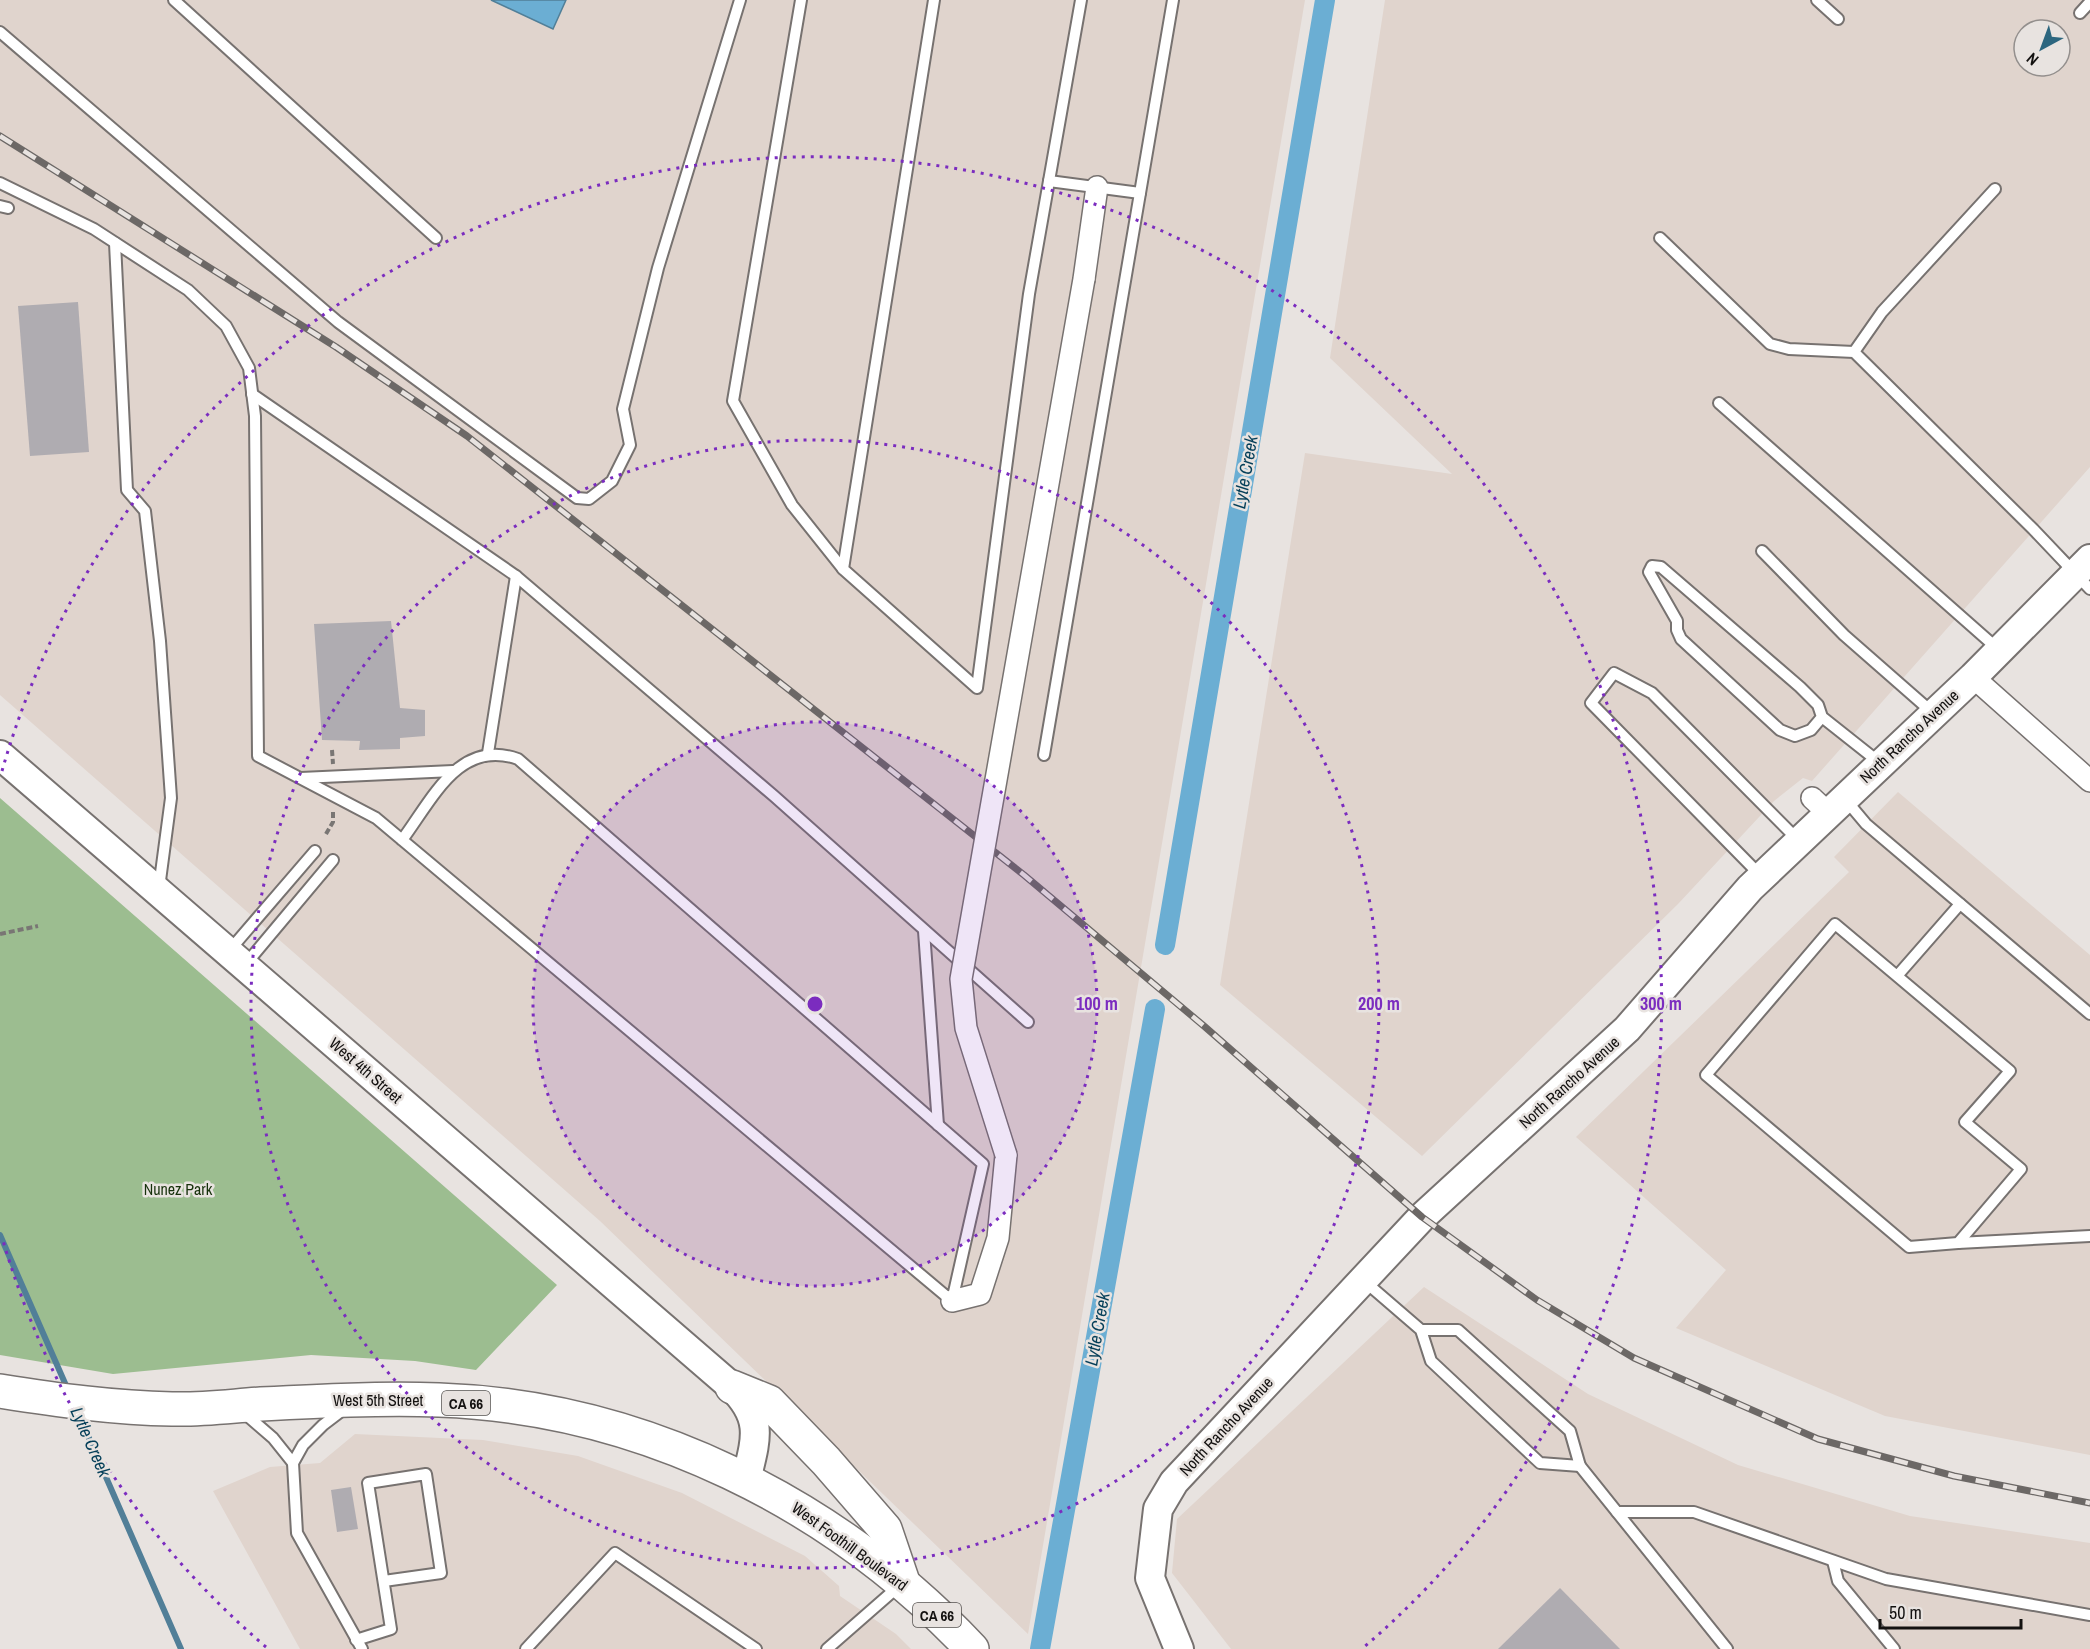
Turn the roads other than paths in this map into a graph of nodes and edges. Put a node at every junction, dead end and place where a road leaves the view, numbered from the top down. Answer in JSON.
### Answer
{"nodes":[{"id":1,"x":174,"y":0,"type":"edge"},
{"id":2,"x":740,"y":0,"type":"edge"},
{"id":3,"x":801,"y":0,"type":"edge"},
{"id":4,"x":934,"y":0,"type":"edge"},
{"id":5,"x":1081,"y":0,"type":"edge"},
{"id":6,"x":1173,"y":0,"type":"edge"},
{"id":7,"x":1817,"y":0,"type":"edge"},
{"id":8,"x":2090,"y":2,"type":"edge"},
{"id":9,"x":2080,"y":13,"type":"dead end"},
{"id":10,"x":1838,"y":19,"type":"dead end"},
{"id":11,"x":0,"y":32,"type":"edge"},
{"id":12,"x":1049,"y":181,"type":"junction"},
{"id":13,"x":4,"y":184,"type":"edge"},
{"id":14,"x":1097,"y":187,"type":"junction"},
{"id":15,"x":1995,"y":189,"type":"dead end"},
{"id":16,"x":1140,"y":193,"type":"junction"},
{"id":17,"x":436,"y":238,"type":"dead end"},
{"id":18,"x":1660,"y":238,"type":"dead end"},
{"id":19,"x":115,"y":243,"type":"junction"},
{"id":20,"x":1854,"y":352,"type":"junction"},
{"id":21,"x":252,"y":394,"type":"junction"},
{"id":22,"x":1719,"y":403,"type":"dead end"},
{"id":23,"x":1762,"y":551,"type":"dead end"},
{"id":24,"x":843,"y":569,"type":"junction"},
{"id":25,"x":2085,"y":574,"type":"edge"},
{"id":26,"x":516,"y":576,"type":"junction"},
{"id":27,"x":2000,"y":650,"type":"junction"},
{"id":28,"x":1973,"y":677,"type":"junction"},
{"id":29,"x":1933,"y":713,"type":"junction"},
{"id":30,"x":1822,"y":717,"type":"junction"},
{"id":31,"x":488,"y":753,"type":"junction"},
{"id":32,"x":1044,"y":754,"type":"dead end"},
{"id":33,"x":0,"y":755,"type":"edge"},
{"id":34,"x":1880,"y":763,"type":"junction"},
{"id":35,"x":453,"y":771,"type":"junction"},
{"id":36,"x":299,"y":778,"type":"junction"},
{"id":37,"x":2090,"y":781,"type":"edge"},
{"id":38,"x":1828,"y":803,"type":"junction"},
{"id":39,"x":402,"y":840,"type":"junction"},
{"id":40,"x":1799,"y":841,"type":"junction"},
{"id":41,"x":315,"y":851,"type":"dead end"},
{"id":42,"x":333,"y":860,"type":"dead end"},
{"id":43,"x":1762,"y":877,"type":"junction"},
{"id":44,"x":159,"y":892,"type":"junction"},
{"id":45,"x":1960,"y":904,"type":"junction"},
{"id":46,"x":924,"y":931,"type":"junction"},
{"id":47,"x":236,"y":958,"type":"junction"},
{"id":48,"x":1897,"y":976,"type":"junction"},
{"id":49,"x":2090,"y":1014,"type":"edge"},
{"id":50,"x":1028,"y":1022,"type":"dead end"},
{"id":51,"x":938,"y":1125,"type":"junction"},
{"id":52,"x":2090,"y":1236,"type":"edge"},
{"id":53,"x":1958,"y":1242,"type":"junction"},
{"id":54,"x":1363,"y":1280,"type":"junction"},
{"id":55,"x":952,"y":1301,"type":"junction"},
{"id":56,"x":1421,"y":1330,"type":"junction"},
{"id":57,"x":732,"y":1387,"type":"junction"},
{"id":58,"x":0,"y":1391,"type":"edge"},
{"id":59,"x":358,"y":1400,"type":"junction"},
{"id":60,"x":236,"y":1406,"type":"junction"},
{"id":61,"x":293,"y":1463,"type":"junction"},
{"id":62,"x":1580,"y":1466,"type":"junction"},
{"id":63,"x":746,"y":1479,"type":"junction"},
{"id":64,"x":1617,"y":1512,"type":"junction"},
{"id":65,"x":1833,"y":1561,"type":"junction"},
{"id":66,"x":384,"y":1581,"type":"junction"},
{"id":67,"x":903,"y":1582,"type":"junction"},
{"id":68,"x":2090,"y":1615,"type":"edge"},
{"id":69,"x":359,"y":1645,"type":"edge"},
{"id":70,"x":526,"y":1649,"type":"edge"},
{"id":71,"x":756,"y":1649,"type":"edge"},
{"id":72,"x":827,"y":1649,"type":"edge"},
{"id":73,"x":972,"y":1649,"type":"edge"},
{"id":74,"x":1179,"y":1649,"type":"edge"},
{"id":75,"x":1728,"y":1649,"type":"edge"},
{"id":76,"x":1894,"y":1649,"type":"edge"}],
"edges":[{"from":1,"to":17,"type":"lane"},
{"from":2,"to":11,"type":"lane"},
{"from":3,"to":24,"type":"lane"},
{"from":4,"to":24,"type":"lane"},
{"from":5,"to":12,"type":"lane"},
{"from":6,"to":16,"type":"lane"},
{"from":7,"to":10,"type":"lane"},
{"from":8,"to":9,"type":"lane"},
{"from":12,"to":14,"type":"lane"},
{"from":12,"to":24,"type":"lane"},
{"from":13,"to":19,"type":"lane"},
{"from":14,"to":16,"type":"lane"},
{"from":14,"to":55,"type":"street","bridge":true},
{"from":15,"to":20,"type":"lane"},
{"from":16,"to":32,"type":"lane"},
{"from":18,"to":20,"type":"lane"},
{"from":19,"to":21,"type":"lane"},
{"from":19,"to":44,"type":"lane"},
{"from":20,"to":25,"type":"lane"},
{"from":21,"to":26,"type":"lane"},
{"from":21,"to":36,"type":"lane"},
{"from":22,"to":27,"type":"lane"},
{"from":23,"to":29,"type":"lane"},
{"from":25,"to":27,"type":"street","name":"North Rancho Avenue"},
{"from":26,"to":31,"type":"lane"},
{"from":26,"to":46,"type":"lane"},
{"from":27,"to":28,"type":"street","name":"North Rancho Avenue"},
{"from":28,"to":29,"type":"street","name":"North Rancho Avenue"},
{"from":28,"to":37,"type":"street"},
{"from":29,"to":34,"type":"street","name":"North Rancho Avenue"},
{"from":30,"to":30,"type":"lane"},
{"from":30,"to":34,"type":"lane"},
{"from":31,"to":35,"type":"lane"},
{"from":31,"to":51,"type":"lane"},
{"from":33,"to":44,"type":"street","name":"West 4th Street"},
{"from":34,"to":38,"type":"street","name":"North Rancho Avenue"},
{"from":35,"to":36,"type":"lane"},
{"from":35,"to":39,"type":"lane"},
{"from":36,"to":39,"type":"lane"},
{"from":38,"to":40,"type":"street","name":"North Rancho Avenue"},
{"from":38,"to":45,"type":"lane"},
{"from":39,"to":55,"type":"lane"},
{"from":40,"to":43,"type":"street","name":"North Rancho Avenue"},
{"from":40,"to":43,"type":"lane"},
{"from":41,"to":47,"type":"lane"},
{"from":42,"to":47,"type":"lane"},
{"from":43,"to":54,"type":"street","name":"North Rancho Avenue"},
{"from":44,"to":47,"type":"street","name":"West 4th Street"},
{"from":45,"to":48,"type":"lane"},
{"from":45,"to":49,"type":"lane"},
{"from":46,"to":50,"type":"lane"},
{"from":46,"to":51,"type":"lane"},
{"from":47,"to":57,"type":"street","name":"West 4th Street"},
{"from":48,"to":53,"type":"lane"},
{"from":48,"to":53,"type":"lane"},
{"from":51,"to":55,"type":"lane"},
{"from":52,"to":53,"type":"lane"},
{"from":54,"to":56,"type":"lane"},
{"from":54,"to":74,"type":"street","name":"North Rancho Avenue"},
{"from":56,"to":62,"type":"lane"},
{"from":56,"to":62,"type":"lane"},
{"from":57,"to":63,"type":"street","name":"West 4th Street"},
{"from":57,"to":67,"type":"main road"},
{"from":58,"to":60,"type":"main road","name":"West 5th Street","number":"CA 66"},
{"from":59,"to":60,"type":"main road","name":"West 5th Street","number":"CA 66"},
{"from":59,"to":61,"type":"lane"},
{"from":59,"to":63,"type":"main road","name":"West 5th Street","number":"CA 66"},
{"from":60,"to":61,"type":"lane"},
{"from":61,"to":69,"type":"lane"},
{"from":62,"to":64,"type":"lane"},
{"from":63,"to":67,"type":"main road","name":"West Foothill Boulevard","number":"CA 66"},
{"from":64,"to":65,"type":"lane"},
{"from":64,"to":75,"type":"lane"},
{"from":65,"to":68,"type":"lane"},
{"from":65,"to":76,"type":"lane"},
{"from":66,"to":66,"type":"lane"},
{"from":66,"to":69,"type":"lane"},
{"from":67,"to":72,"type":"lane"},
{"from":67,"to":73,"type":"main road","name":"West Foothill Boulevard","number":"CA 66"},
{"from":70,"to":71,"type":"lane"}]}
